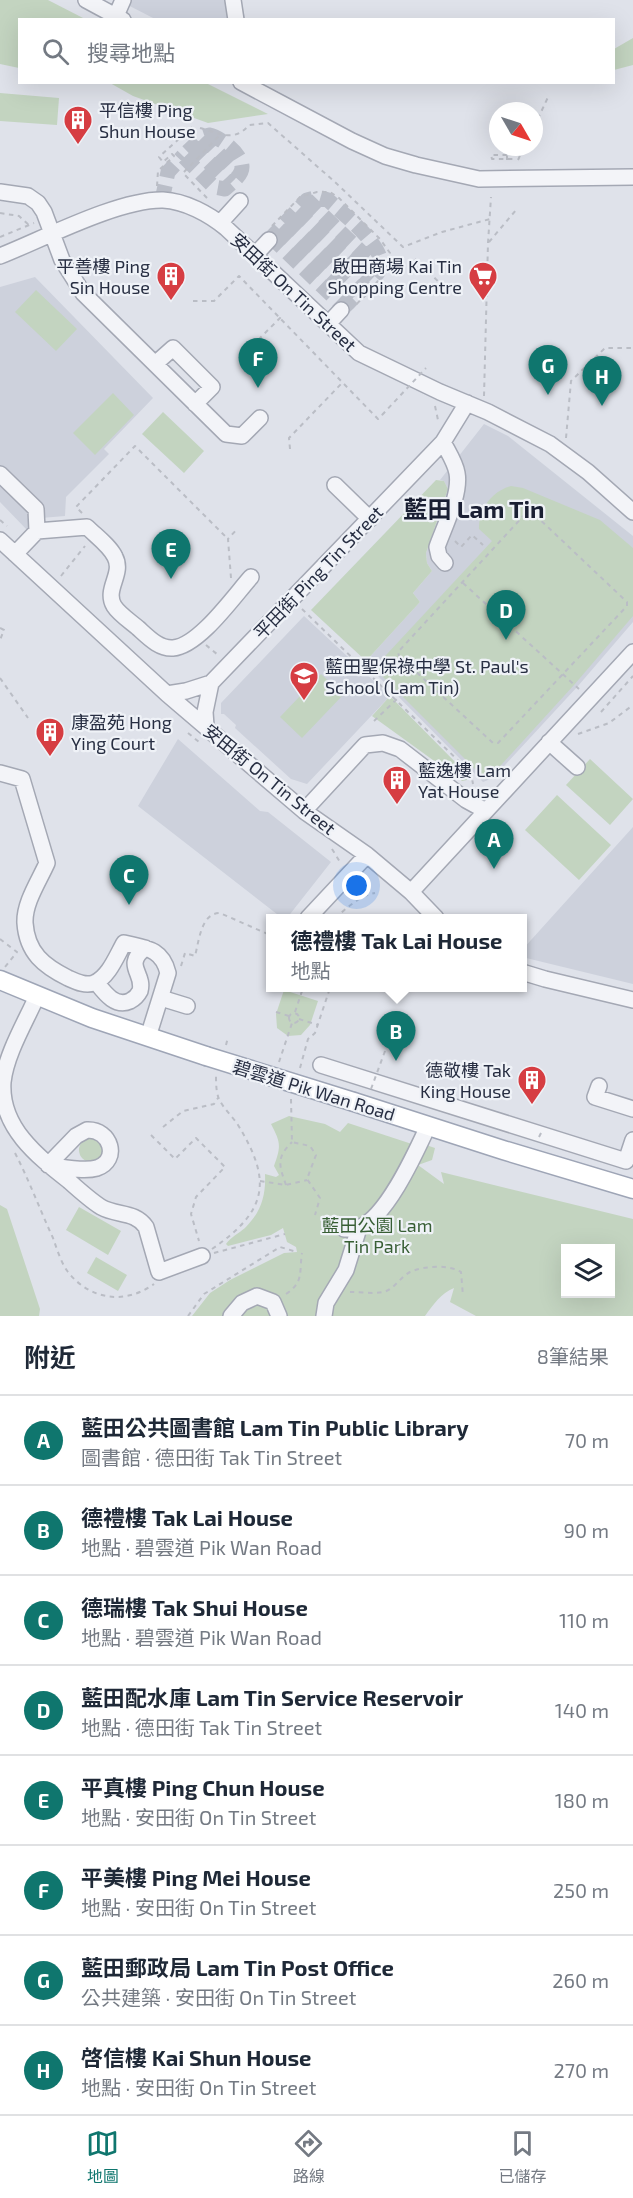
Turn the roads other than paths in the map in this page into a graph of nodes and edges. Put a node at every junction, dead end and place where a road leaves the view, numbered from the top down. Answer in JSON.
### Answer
{"nodes":[{"id":1,"x":86,"y":0,"type":"edge"},
{"id":2,"x":123,"y":0,"type":"edge"},
{"id":3,"x":233,"y":0,"type":"edge"},
{"id":4,"x":119,"y":18,"type":"edge"},
{"id":5,"x":236,"y":18,"type":"edge"},
{"id":6,"x":245,"y":84,"type":"edge"},
{"id":7,"x":633,"y":177,"type":"edge"},
{"id":8,"x":0,"y":192,"type":"edge"},
{"id":9,"x":240,"y":201,"type":"dead end"},
{"id":10,"x":223,"y":220,"type":"junction"},
{"id":11,"x":270,"y":234,"type":"tunnel mouth"},
{"id":12,"x":53,"y":235,"type":"junction"},
{"id":13,"x":255,"y":255,"type":"junction"},
{"id":14,"x":0,"y":256,"type":"edge"},
{"id":15,"x":348,"y":308,"type":"tunnel mouth"},
{"id":16,"x":328,"y":324,"type":"junction"},
{"id":17,"x":155,"y":364,"type":"junction"},
{"id":18,"x":467,"y":403,"type":"junction"},
{"id":19,"x":195,"y":404,"type":"junction"},
{"id":20,"x":260,"y":418,"type":"dead end"},
{"id":21,"x":443,"y":442,"type":"junction"},
{"id":22,"x":0,"y":474,"type":"edge"},
{"id":23,"x":334,"y":485,"type":"dead end"},
{"id":24,"x":633,"y":512,"type":"edge"},
{"id":25,"x":370,"y":519,"type":"junction"},
{"id":26,"x":37,"y":531,"type":"junction"},
{"id":27,"x":0,"y":540,"type":"edge"},
{"id":28,"x":15,"y":554,"type":"junction"},
{"id":29,"x":445,"y":563,"type":"dead end"},
{"id":30,"x":251,"y":577,"type":"dead end"},
{"id":31,"x":633,"y":652,"type":"edge"},
{"id":32,"x":211,"y":683,"type":"junction"},
{"id":33,"x":167,"y":694,"type":"junction"},
{"id":34,"x":206,"y":726,"type":"junction"},
{"id":35,"x":549,"y":742,"type":"junction"},
{"id":36,"x":577,"y":767,"type":"dead end"},
{"id":37,"x":0,"y":773,"type":"edge"},
{"id":38,"x":304,"y":811,"type":"junction"},
{"id":39,"x":486,"y":811,"type":"junction"},
{"id":40,"x":367,"y":855,"type":"junction"},
{"id":41,"x":411,"y":892,"type":"junction"},
{"id":42,"x":312,"y":914,"type":"edge"},
{"id":43,"x":432,"y":914,"type":"edge"},
{"id":44,"x":145,"y":948,"type":"junction"},
{"id":45,"x":527,"y":974,"type":"edge"},
{"id":46,"x":0,"y":980,"type":"edge"},
{"id":47,"x":96,"y":982,"type":"junction"},
{"id":48,"x":38,"y":996,"type":"junction"},
{"id":49,"x":633,"y":1000,"type":"edge"},
{"id":50,"x":148,"y":1037,"type":"junction"},
{"id":51,"x":321,"y":1065,"type":"dead end"},
{"id":52,"x":599,"y":1086,"type":"dead end"},
{"id":53,"x":633,"y":1109,"type":"edge"},
{"id":54,"x":428,"y":1126,"type":"junction"},
{"id":55,"x":633,"y":1140,"type":"edge"},
{"id":56,"x":633,"y":1189,"type":"edge"},
{"id":57,"x":202,"y":1256,"type":"road end"},
{"id":58,"x":276,"y":1309,"type":"edge"},
{"id":59,"x":231,"y":1316,"type":"edge"},
{"id":60,"x":324,"y":1316,"type":"edge"}],
"edges":[{"from":1,"to":4,"type":"street"},
{"from":2,"to":4,"type":"street"},
{"from":3,"to":5,"type":"street"},
{"from":6,"to":7,"type":"street"},
{"from":8,"to":12,"type":"street"},
{"from":9,"to":10,"type":"street"},
{"from":10,"to":12,"type":"street","name":"安田街 On Tin Street"},
{"from":10,"to":13,"type":"street","name":"安田街 On Tin Street"},
{"from":11,"to":13,"type":"street"},
{"from":12,"to":14,"type":"street","name":"安田街 On Tin Street"},
{"from":12,"to":17,"type":"street"},
{"from":13,"to":16,"type":"street","name":"安田街 On Tin Street"},
{"from":15,"to":16,"type":"street"},
{"from":16,"to":18,"type":"street","name":"安田街 On Tin Street"},
{"from":17,"to":19,"type":"street"},
{"from":17,"to":19,"type":"street"},
{"from":18,"to":21,"type":"street","name":"平田街 Ping Tin Street"},
{"from":18,"to":24,"type":"street","name":"安田街 On Tin Street"},
{"from":19,"to":20,"type":"street"},
{"from":21,"to":25,"type":"street","name":"平田街 Ping Tin Street"},
{"from":21,"to":29,"type":"street"},
{"from":22,"to":26,"type":"street"},
{"from":23,"to":25,"type":"street"},
{"from":25,"to":32,"type":"street","name":"平田街 Ping Tin Street"},
{"from":26,"to":28,"type":"street"},
{"from":26,"to":30,"type":"street"},
{"from":27,"to":28,"type":"street","name":"安田街 On Tin Street"},
{"from":28,"to":33,"type":"street","name":"安田街 On Tin Street"},
{"from":31,"to":35,"type":"street"},
{"from":32,"to":33,"type":"street","name":"平田街 Ping Tin Street"},
{"from":32,"to":34,"type":"street"},
{"from":33,"to":34,"type":"street","name":"安田街 On Tin Street"},
{"from":34,"to":38,"type":"street","name":"安田街 On Tin Street"},
{"from":35,"to":36,"type":"street"},
{"from":35,"to":39,"type":"street"},
{"from":37,"to":47,"type":"street"},
{"from":38,"to":39,"type":"street"},
{"from":38,"to":40,"type":"street","name":"安田街 On Tin Street"},
{"from":39,"to":41,"type":"street"},
{"from":40,"to":41,"type":"street","name":"安田街 On Tin Street"},
{"from":40,"to":42,"type":"street"},
{"from":41,"to":43,"type":"street","name":"安田街 On Tin Street"},
{"from":44,"to":47,"type":"street"},
{"from":44,"to":47,"type":"street"},
{"from":44,"to":50,"type":"street"},
{"from":45,"to":49,"type":"street"},
{"from":46,"to":48,"type":"main road","name":"碧雲道 Pik Wan Road"},
{"from":48,"to":50,"type":"main road","name":"碧雲道 Pik Wan Road"},
{"from":48,"to":57,"type":"street"},
{"from":50,"to":54,"type":"main road","name":"碧雲道 Pik Wan Road","bridge":true},
{"from":51,"to":55,"type":"street"},
{"from":52,"to":53,"type":"street"},
{"from":54,"to":56,"type":"main road","name":"碧雲道 Pik Wan Road"},
{"from":54,"to":60,"type":"street"},
{"from":58,"to":59,"type":"street"}]}
